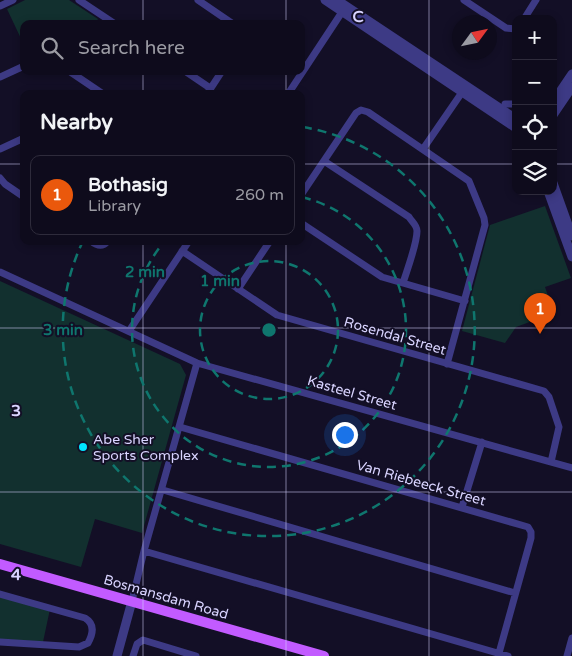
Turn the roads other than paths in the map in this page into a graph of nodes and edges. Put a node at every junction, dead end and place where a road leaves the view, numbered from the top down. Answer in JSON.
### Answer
{"nodes":[{"id":1,"x":13,"y":0,"type":"edge"},
{"id":2,"x":79,"y":0,"type":"edge"},
{"id":3,"x":198,"y":0,"type":"edge"},
{"id":4,"x":325,"y":0,"type":"edge"},
{"id":5,"x":337,"y":0,"type":"edge"},
{"id":6,"x":464,"y":0,"type":"edge"},
{"id":7,"x":536,"y":0,"type":"edge"},
{"id":8,"x":0,"y":6,"type":"edge"},
{"id":9,"x":344,"y":9,"type":"junction"},
{"id":10,"x":527,"y":15,"type":"edge"},
{"id":11,"x":109,"y":20,"type":"edge"},
{"id":12,"x":227,"y":20,"type":"edge"},
{"id":13,"x":512,"y":29,"type":"edge"},
{"id":14,"x":305,"y":65,"type":"edge"},
{"id":15,"x":20,"y":68,"type":"edge"},
{"id":16,"x":572,"y":74,"type":"edge"},
{"id":17,"x":75,"y":75,"type":"edge"},
{"id":18,"x":190,"y":75,"type":"edge"},
{"id":19,"x":219,"y":75,"type":"edge"},
{"id":20,"x":299,"y":75,"type":"edge"},
{"id":21,"x":0,"y":77,"type":"edge"},
{"id":22,"x":572,"y":87,"type":"edge"},
{"id":23,"x":464,"y":89,"type":"junction"},
{"id":24,"x":97,"y":90,"type":"edge"},
{"id":25,"x":208,"y":90,"type":"edge"},
{"id":26,"x":210,"y":90,"type":"edge"},
{"id":27,"x":290,"y":90,"type":"edge"},
{"id":28,"x":557,"y":96,"type":"edge"},
{"id":29,"x":505,"y":104,"type":"dead end"},
{"id":30,"x":512,"y":104,"type":"edge"},
{"id":31,"x":557,"y":109,"type":"edge"},
{"id":32,"x":512,"y":117,"type":"edge"},
{"id":33,"x":512,"y":125,"type":"edge"},
{"id":34,"x":20,"y":140,"type":"edge"},
{"id":35,"x":0,"y":149,"type":"edge"},
{"id":36,"x":423,"y":149,"type":"junction"},
{"id":37,"x":324,"y":161,"type":"junction"},
{"id":38,"x":0,"y":178,"type":"edge"},
{"id":39,"x":305,"y":189,"type":"edge"},
{"id":40,"x":557,"y":191,"type":"edge"},
{"id":41,"x":20,"y":194,"type":"edge"},
{"id":42,"x":549,"y":195,"type":"edge"},
{"id":43,"x":569,"y":216,"type":"edge"},
{"id":44,"x":305,"y":226,"type":"edge"},
{"id":45,"x":572,"y":236,"type":"edge"},
{"id":46,"x":186,"y":245,"type":"edge"},
{"id":47,"x":267,"y":245,"type":"edge"},
{"id":48,"x":182,"y":252,"type":"junction"},
{"id":49,"x":572,"y":257,"type":"edge"},
{"id":50,"x":0,"y":272,"type":"edge"},
{"id":51,"x":403,"y":283,"type":"junction"},
{"id":52,"x":238,"y":289,"type":"junction"},
{"id":53,"x":465,"y":301,"type":"junction"},
{"id":54,"x":129,"y":331,"type":"junction"},
{"id":55,"x":197,"y":363,"type":"junction"},
{"id":56,"x":447,"y":364,"type":"junction"},
{"id":57,"x":180,"y":427,"type":"junction"},
{"id":58,"x":482,"y":442,"type":"junction"},
{"id":59,"x":551,"y":462,"type":"junction"},
{"id":60,"x":572,"y":468,"type":"edge"},
{"id":61,"x":162,"y":490,"type":"junction"},
{"id":62,"x":462,"y":507,"type":"junction"},
{"id":63,"x":144,"y":551,"type":"junction"},
{"id":64,"x":0,"y":564,"type":"edge"},
{"id":65,"x":515,"y":593,"type":"junction"},
{"id":66,"x":0,"y":594,"type":"edge"},
{"id":67,"x":132,"y":601,"type":"junction"},
{"id":68,"x":572,"y":638,"type":"edge"},
{"id":69,"x":0,"y":642,"type":"edge"},
{"id":70,"x":499,"y":653,"type":"junction"},
{"id":71,"x":186,"y":655,"type":"edge"},
{"id":72,"x":117,"y":656,"type":"edge"},
{"id":73,"x":133,"y":656,"type":"edge"},
{"id":74,"x":196,"y":656,"type":"edge"},
{"id":75,"x":324,"y":656,"type":"edge"},
{"id":76,"x":508,"y":656,"type":"edge"},
{"id":77,"x":567,"y":656,"type":"edge"}],
"edges":[{"from":1,"to":8,"type":"street"},
{"from":2,"to":11,"type":"street"},
{"from":3,"to":12,"type":"street"},
{"from":4,"to":9,"type":"street"},
{"from":5,"to":9,"type":"street"},
{"from":6,"to":13,"type":"street"},
{"from":7,"to":10,"type":"street"},
{"from":9,"to":14,"type":"street"},
{"from":9,"to":23,"type":"street"},
{"from":15,"to":21,"type":"street"},
{"from":16,"to":28,"type":"street"},
{"from":17,"to":24,"type":"street"},
{"from":18,"to":25,"type":"street"},
{"from":19,"to":26,"type":"street"},
{"from":20,"to":27,"type":"street"},
{"from":22,"to":31,"type":"street"},
{"from":23,"to":32,"type":"street"},
{"from":23,"to":33,"type":"street"},
{"from":23,"to":36,"type":"street"},
{"from":29,"to":30,"type":"street"},
{"from":34,"to":35,"type":"street"},
{"from":36,"to":37,"type":"street"},
{"from":36,"to":53,"type":"street"},
{"from":37,"to":39,"type":"street"},
{"from":37,"to":51,"type":"street"},
{"from":38,"to":41,"type":"street"},
{"from":40,"to":43,"type":"street"},
{"from":42,"to":49,"type":"street"},
{"from":43,"to":45,"type":"street"},
{"from":44,"to":51,"type":"street"},
{"from":46,"to":48,"type":"street"},
{"from":47,"to":52,"type":"street"},
{"from":48,"to":52,"type":"street","name":"Rosendal Street"},
{"from":48,"to":54,"type":"street"},
{"from":50,"to":54,"type":"street","name":"Kasteel Street"},
{"from":51,"to":53,"type":"street"},
{"from":52,"to":56,"type":"street","name":"Rosendal Street"},
{"from":53,"to":56,"type":"street"},
{"from":54,"to":55,"type":"street","name":"Kasteel Street"},
{"from":55,"to":57,"type":"street"},
{"from":55,"to":58,"type":"street","name":"Kasteel Street"},
{"from":56,"to":59,"type":"street","name":"Rosendal Street"},
{"from":57,"to":61,"type":"street"},
{"from":57,"to":62,"type":"street","name":"Van Riebeeck Street"},
{"from":58,"to":59,"type":"street","name":"Kasteel Street"},
{"from":58,"to":62,"type":"street"},
{"from":59,"to":60,"type":"street","name":"Kasteel Street"},
{"from":61,"to":63,"type":"street"},
{"from":61,"to":65,"type":"street"},
{"from":62,"to":65,"type":"street","name":"Van Riebeeck Street"},
{"from":63,"to":67,"type":"street"},
{"from":63,"to":70,"type":"street"},
{"from":64,"to":67,"type":"main road","name":"Bosmansdam Road"},
{"from":65,"to":70,"type":"street","name":"Van Riebeeck Street"},
{"from":66,"to":69,"type":"street"},
{"from":67,"to":72,"type":"street"},
{"from":67,"to":75,"type":"main road","name":"Bosmansdam Road"},
{"from":68,"to":77,"type":"street"},
{"from":70,"to":76,"type":"street"},
{"from":71,"to":73,"type":"street"},
{"from":71,"to":74,"type":"street"}]}
